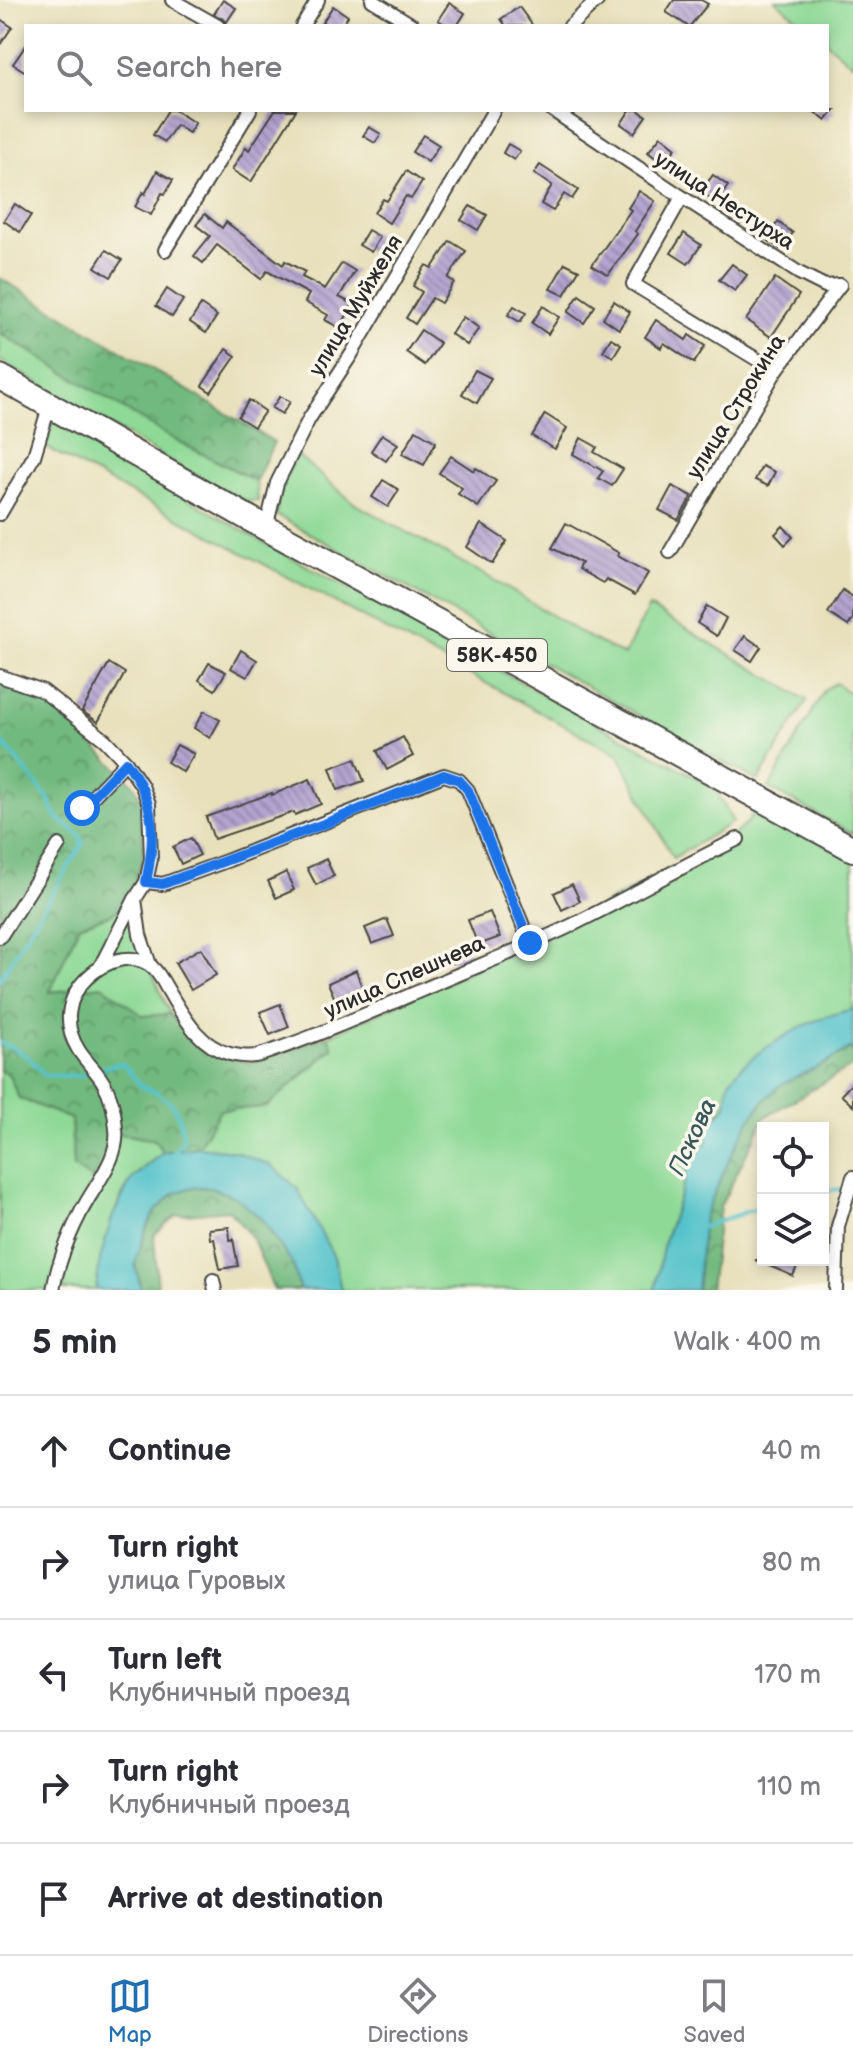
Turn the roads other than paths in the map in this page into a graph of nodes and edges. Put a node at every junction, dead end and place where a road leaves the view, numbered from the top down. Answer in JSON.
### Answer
{"nodes":[{"id":1,"x":172,"y":0,"type":"edge"},
{"id":2,"x":318,"y":0,"type":"edge"},
{"id":3,"x":372,"y":0,"type":"edge"},
{"id":4,"x":598,"y":0,"type":"edge"},
{"id":5,"x":214,"y":24,"type":"edge"},
{"id":6,"x":303,"y":24,"type":"edge"},
{"id":7,"x":411,"y":24,"type":"edge"},
{"id":8,"x":572,"y":24,"type":"edge"},
{"id":9,"x":249,"y":112,"type":"edge"},
{"id":10,"x":493,"y":112,"type":"edge"},
{"id":11,"x":555,"y":112,"type":"edge"},
{"id":12,"x":682,"y":197,"type":"junction"},
{"id":13,"x":165,"y":250,"type":"dead end"},
{"id":14,"x":840,"y":285,"type":"joint"},
{"id":15,"x":776,"y":371,"type":"junction"},
{"id":16,"x":0,"y":377,"type":"edge"},
{"id":17,"x":49,"y":407,"type":"junction"},
{"id":18,"x":1,"y":512,"type":"edge"},
{"id":19,"x":266,"y":528,"type":"junction"},
{"id":20,"x":670,"y":552,"type":"dead end"},
{"id":21,"x":0,"y":676,"type":"edge"},
{"id":22,"x":126,"y":762,"type":"junction"},
{"id":23,"x":82,"y":808,"type":"dead end"},
{"id":24,"x":738,"y":839,"type":"dead end"},
{"id":25,"x":59,"y":845,"type":"dead end"},
{"id":26,"x":853,"y":849,"type":"edge"},
{"id":27,"x":146,"y":882,"type":"junction"},
{"id":28,"x":135,"y":899,"type":"junction"},
{"id":29,"x":0,"y":937,"type":"edge"},
{"id":30,"x":530,"y":943,"type":"junction"},
{"id":31,"x":150,"y":965,"type":"junction"},
{"id":32,"x":100,"y":967,"type":"junction"},
{"id":33,"x":853,"y":1177,"type":"edge"},
{"id":34,"x":53,"y":1290,"type":"edge"},
{"id":35,"x":836,"y":1290,"type":"edge"}],
"edges":[{"from":1,"to":5,"type":"street"},
{"from":2,"to":6,"type":"street"},
{"from":3,"to":7,"type":"street"},
{"from":4,"to":8,"type":"street"},
{"from":9,"to":13,"type":"street"},
{"from":10,"to":19,"type":"street","name":"улица Муйжеля"},
{"from":11,"to":12,"type":"street","name":"улица Нестурха"},
{"from":12,"to":14,"type":"street","name":"улица Нестурха"},
{"from":12,"to":15,"type":"street"},
{"from":14,"to":15,"type":"street","name":"улица Строкина"},
{"from":15,"to":20,"type":"street","name":"улица Строкина"},
{"from":16,"to":17,"type":"highway","number":"58К-450"},
{"from":17,"to":18,"type":"street"},
{"from":17,"to":19,"type":"highway","number":"58К-450"},
{"from":19,"to":26,"type":"highway","number":"58К-450"},
{"from":21,"to":22,"type":"street"},
{"from":22,"to":23,"type":"street"},
{"from":22,"to":27,"type":"street"},
{"from":24,"to":30,"type":"street","name":"улица Спешнева"},
{"from":25,"to":29,"type":"street"},
{"from":27,"to":28,"type":"street"},
{"from":27,"to":30,"type":"street"},
{"from":28,"to":31,"type":"street"},
{"from":28,"to":32,"type":"street"},
{"from":30,"to":31,"type":"street","name":"улица Спешнева"},
{"from":31,"to":32,"type":"street"},
{"from":32,"to":34,"type":"street"},
{"from":33,"to":35,"type":"street"}]}
